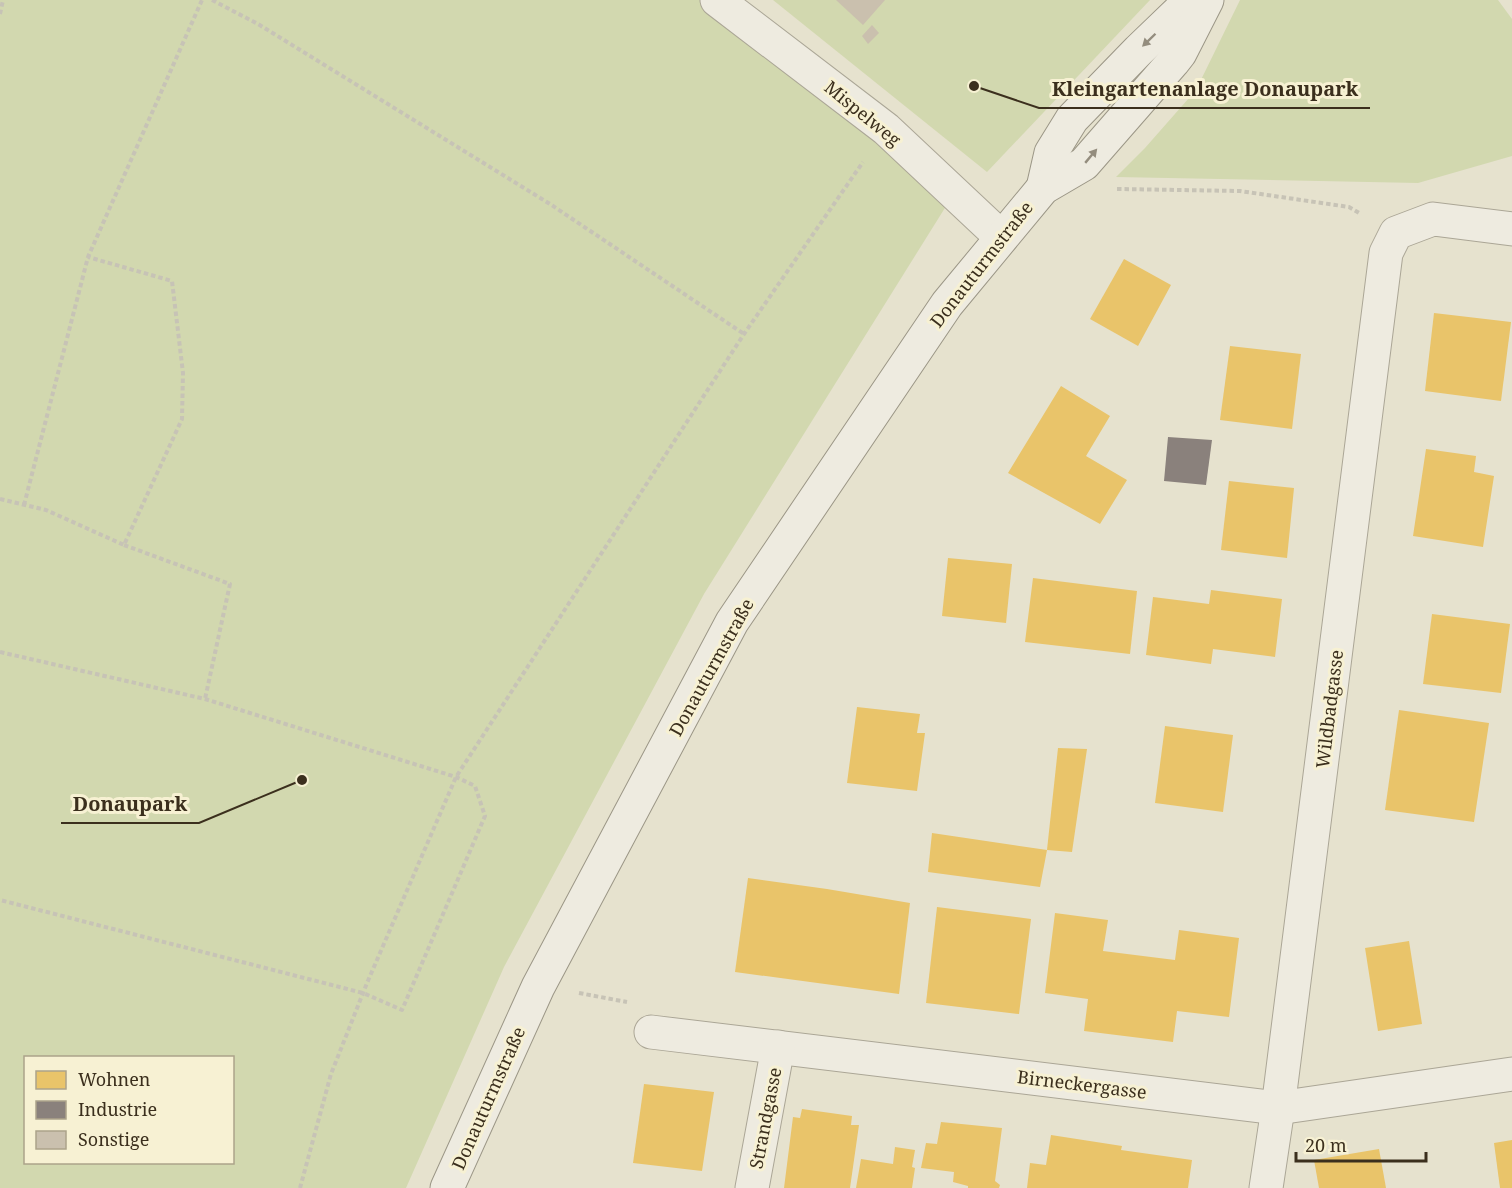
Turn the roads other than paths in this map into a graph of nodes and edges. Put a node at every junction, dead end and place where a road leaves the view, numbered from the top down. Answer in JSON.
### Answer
{"nodes":[{"id":1,"x":717,"y":0,"type":"edge"},
{"id":2,"x":1191,"y":0,"type":"edge"},
{"id":3,"x":1207,"y":0,"type":"edge"},
{"id":4,"x":1043,"y":188,"type":"junction"},
{"id":5,"x":1512,"y":229,"type":"edge"},
{"id":6,"x":1001,"y":237,"type":"junction"},
{"id":7,"x":651,"y":1032,"type":"road end"},
{"id":8,"x":778,"y":1047,"type":"junction"},
{"id":9,"x":1512,"y":1074,"type":"edge"},
{"id":10,"x":1278,"y":1108,"type":"junction"},
{"id":11,"x":447,"y":1188,"type":"edge"},
{"id":12,"x":752,"y":1188,"type":"edge"},
{"id":13,"x":1266,"y":1188,"type":"edge"}],
"edges":[{"from":1,"to":6,"type":"street","name":"Mispelweg"},
{"from":2,"to":4,"type":"street","name":"Donauturmstraße","one_way":true},
{"from":4,"to":3,"type":"street","name":"Donauturmstraße","one_way":true},
{"from":4,"to":6,"type":"street","name":"Donauturmstraße"},
{"from":5,"to":10,"type":"street","name":"Wildbadgasse"},
{"from":6,"to":11,"type":"street","name":"Donauturmstraße"},
{"from":7,"to":8,"type":"street","name":"Birneckergasse"},
{"from":8,"to":10,"type":"street","name":"Birneckergasse"},
{"from":8,"to":12,"type":"street","name":"Strandgasse"},
{"from":9,"to":10,"type":"street","name":"Birneckergasse"},
{"from":10,"to":13,"type":"street","name":"Wildbadgasse"}]}
